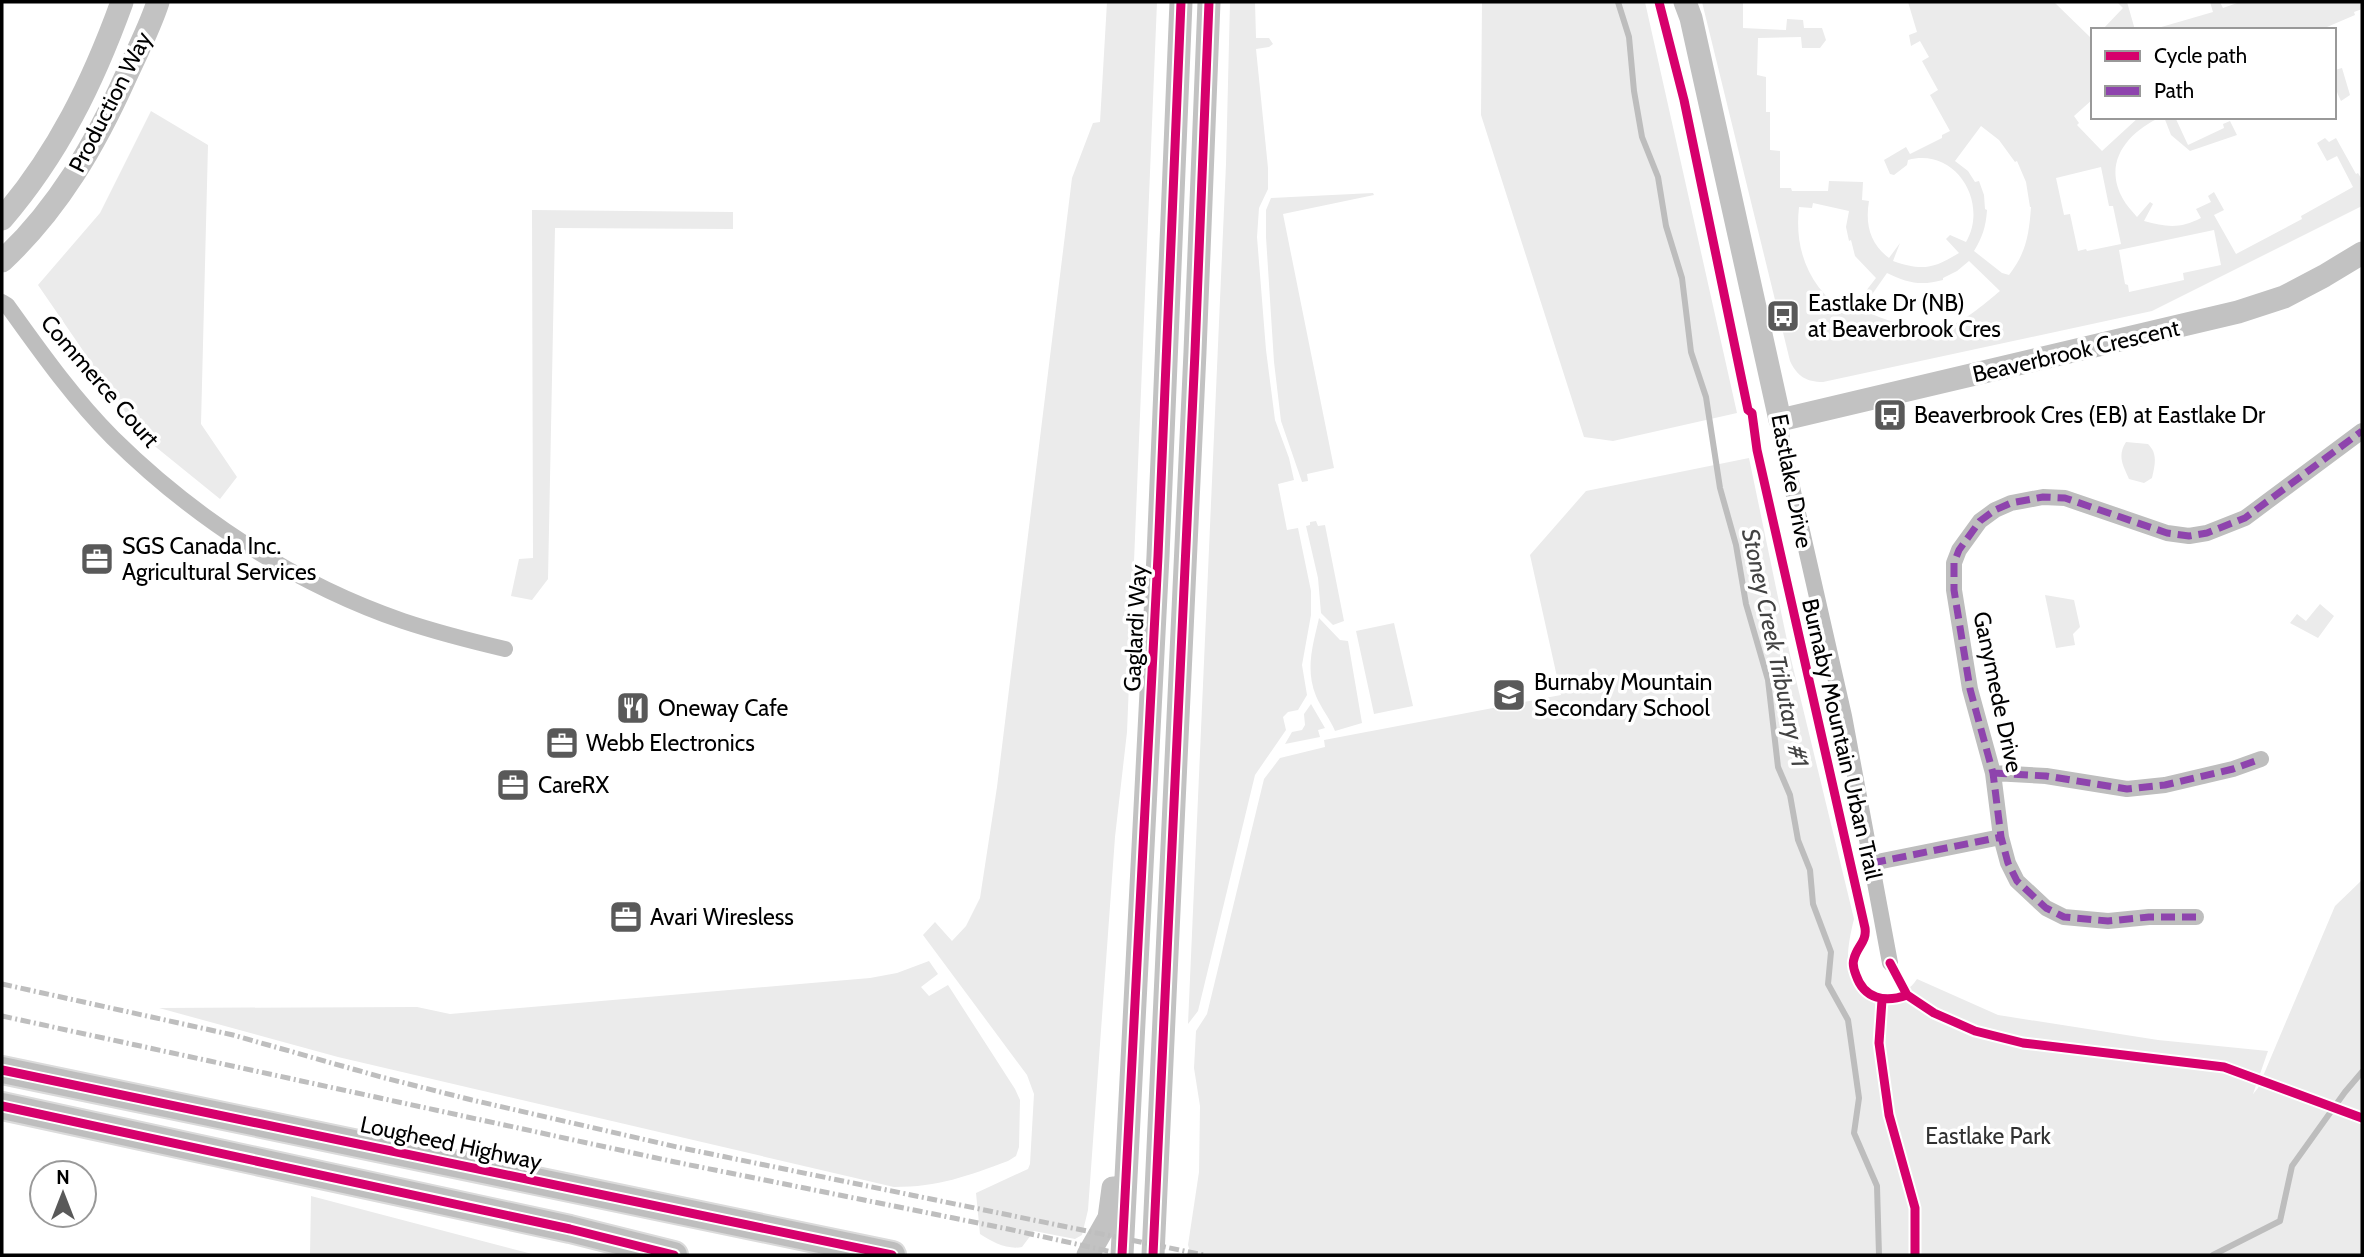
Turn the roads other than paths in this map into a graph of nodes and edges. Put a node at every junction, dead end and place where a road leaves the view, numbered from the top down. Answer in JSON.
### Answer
{"nodes":[{"id":1,"x":122,"y":2,"type":"edge"},
{"id":2,"x":158,"y":2,"type":"edge"},
{"id":3,"x":1181,"y":2,"type":"edge"},
{"id":4,"x":1209,"y":2,"type":"edge"},
{"id":5,"x":1685,"y":2,"type":"edge"},
{"id":6,"x":2,"y":219,"type":"edge"},
{"id":7,"x":2362,"y":253,"type":"edge"},
{"id":8,"x":2,"y":261,"type":"edge"},
{"id":9,"x":2,"y":302,"type":"edge"},
{"id":10,"x":1780,"y":420,"type":"junction"},
{"id":11,"x":2362,"y":431,"type":"edge"},
{"id":12,"x":505,"y":649,"type":"dead end"},
{"id":13,"x":2261,"y":759,"type":"dead end"},
{"id":14,"x":1993,"y":773,"type":"junction"},
{"id":15,"x":2001,"y":837,"type":"junction"},
{"id":16,"x":1872,"y":863,"type":"junction"},
{"id":17,"x":2196,"y":917,"type":"dead end"},
{"id":18,"x":1890,"y":963,"type":"dead end"},
{"id":19,"x":2,"y":1070,"type":"edge"},
{"id":20,"x":1131,"y":1096,"type":"junction"},
{"id":21,"x":2,"y":1106,"type":"edge"},
{"id":22,"x":674,"y":1255,"type":"edge"},
{"id":23,"x":892,"y":1255,"type":"edge"},
{"id":24,"x":1088,"y":1255,"type":"edge"},
{"id":25,"x":1122,"y":1255,"type":"edge"},
{"id":26,"x":1153,"y":1255,"type":"edge"}],
"edges":[{"from":1,"to":6,"type":"main road","name":"Production Way"},
{"from":2,"to":8,"type":"main road","name":"Production Way"},
{"from":3,"to":20,"type":"main road","name":"Gaglardi Way"},
{"from":4,"to":26,"type":"main road","name":"Gaglardi Way"},
{"from":5,"to":10,"type":"main road","name":"Eastlake Drive"},
{"from":7,"to":10,"type":"main road","name":"Beaverbrook Crescent"},
{"from":9,"to":12,"type":"street","name":"Commerce Court"},
{"from":10,"to":16,"type":"street","name":"Eastlake Drive"},
{"from":11,"to":14,"type":"street","name":"Ganymede Drive"},
{"from":13,"to":14,"type":"street"},
{"from":14,"to":15,"type":"street","name":"Ganymede Drive"},
{"from":15,"to":16,"type":"street"},
{"from":15,"to":17,"type":"street","name":"Ganymede Drive"},
{"from":16,"to":18,"type":"street","name":"Eastlake Drive"},
{"from":19,"to":23,"type":"main road","name":"Lougheed Highway"},
{"from":20,"to":24,"type":"main road"},
{"from":20,"to":25,"type":"main road","name":"Gaglardi Way"},
{"from":21,"to":22,"type":"main road"}]}
